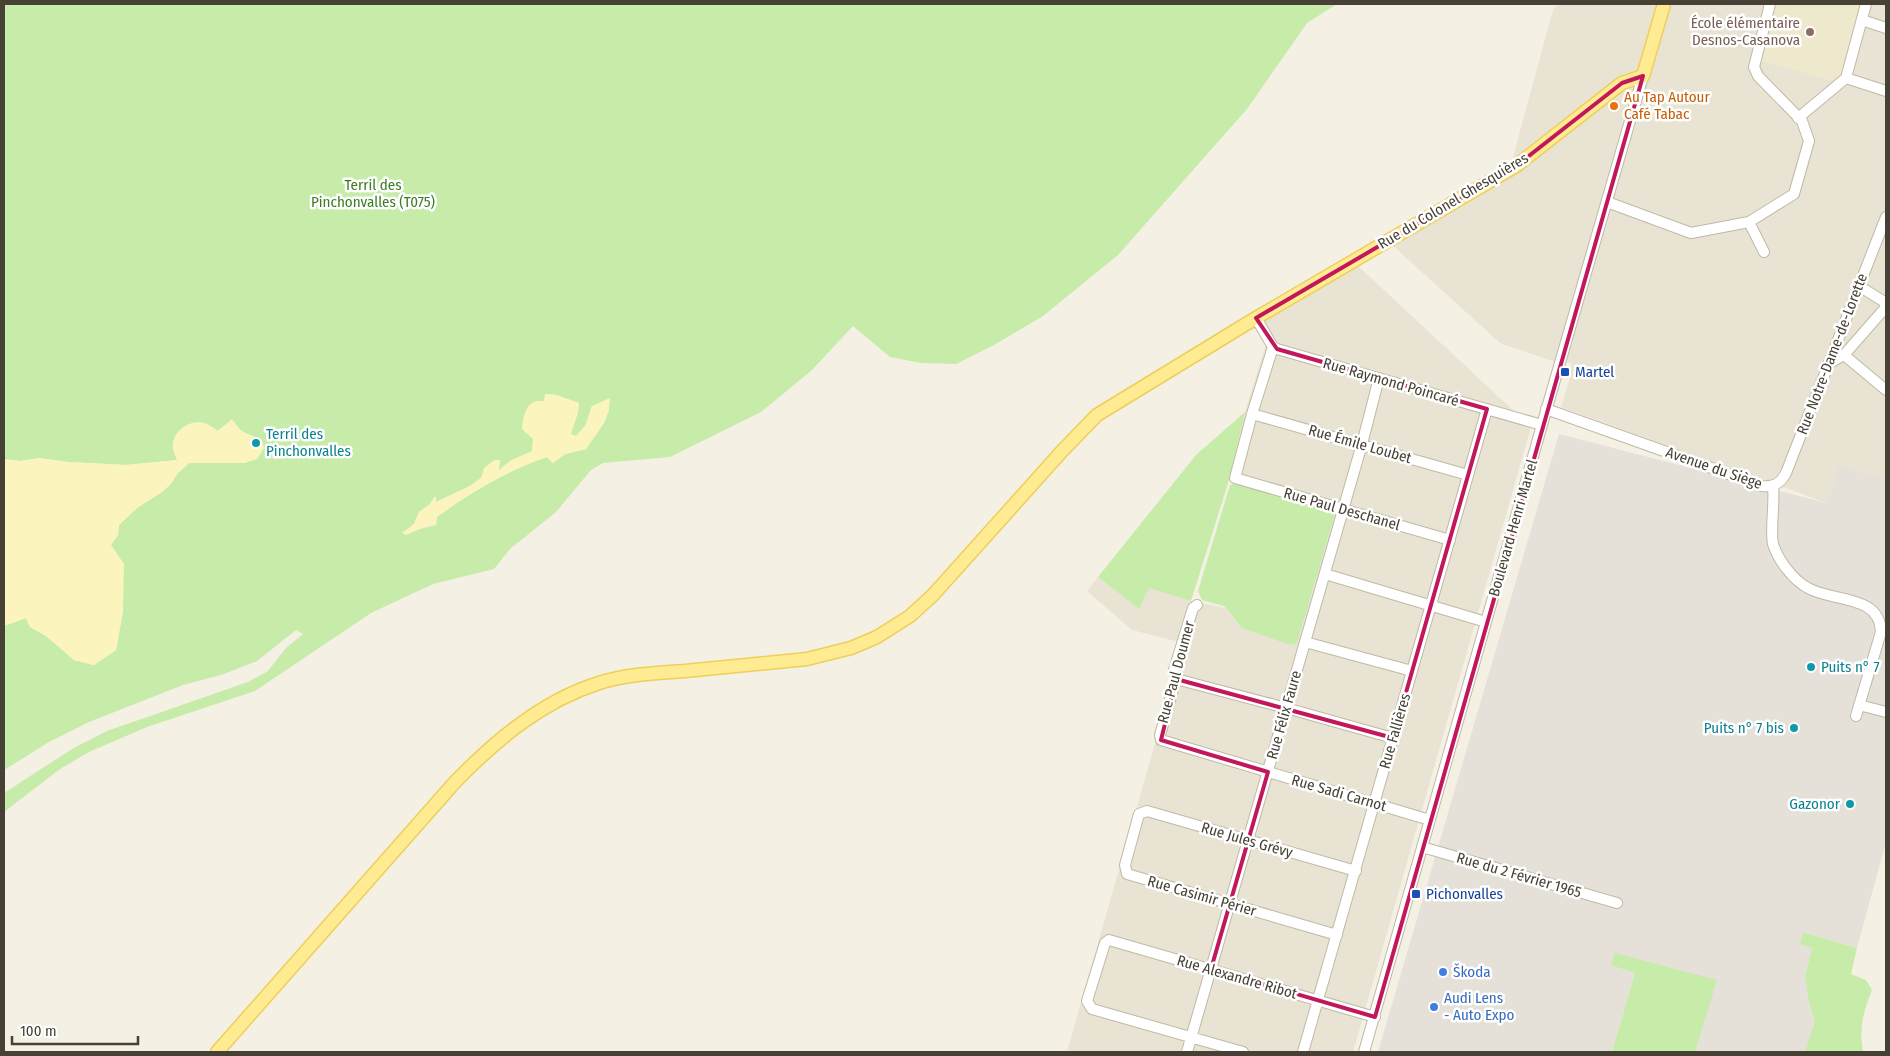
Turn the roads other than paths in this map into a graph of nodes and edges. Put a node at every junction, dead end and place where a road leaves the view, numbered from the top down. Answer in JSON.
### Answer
{"nodes":[{"id":1,"x":1664,"y":4,"type":"edge"},
{"id":2,"x":1770,"y":4,"type":"edge"},
{"id":3,"x":1866,"y":4,"type":"edge"},
{"id":4,"x":1862,"y":20,"type":"junction"},
{"id":5,"x":1886,"y":28,"type":"edge"},
{"id":6,"x":1643,"y":76,"type":"junction"},
{"id":7,"x":1846,"y":78,"type":"junction"},
{"id":8,"x":1886,"y":91,"type":"edge"},
{"id":9,"x":1798,"y":118,"type":"junction"},
{"id":10,"x":1607,"y":202,"type":"junction"},
{"id":11,"x":1886,"y":217,"type":"edge"},
{"id":12,"x":1749,"y":222,"type":"junction"},
{"id":13,"x":1764,"y":252,"type":"dead end"},
{"id":14,"x":1859,"y":286,"type":"junction"},
{"id":15,"x":1886,"y":306,"type":"edge"},
{"id":16,"x":1256,"y":318,"type":"junction"},
{"id":17,"x":1273,"y":347,"type":"junction"},
{"id":18,"x":1844,"y":355,"type":"junction"},
{"id":19,"x":1828,"y":364,"type":"junction"},
{"id":20,"x":1379,"y":378,"type":"junction"},
{"id":21,"x":1886,"y":390,"type":"edge"},
{"id":22,"x":1487,"y":409,"type":"junction"},
{"id":23,"x":1546,"y":409,"type":"junction"},
{"id":24,"x":1252,"y":414,"type":"junction"},
{"id":25,"x":1542,"y":425,"type":"junction"},
{"id":26,"x":1362,"y":444,"type":"junction"},
{"id":27,"x":1468,"y":475,"type":"junction"},
{"id":28,"x":1774,"y":486,"type":"junction"},
{"id":29,"x":1343,"y":510,"type":"junction"},
{"id":30,"x":1450,"y":540,"type":"junction"},
{"id":31,"x":1325,"y":574,"type":"junction"},
{"id":32,"x":1197,"y":605,"type":"dead end"},
{"id":33,"x":1431,"y":606,"type":"junction"},
{"id":34,"x":1486,"y":622,"type":"junction"},
{"id":35,"x":1305,"y":642,"type":"junction"},
{"id":36,"x":1412,"y":672,"type":"junction"},
{"id":37,"x":1176,"y":679,"type":"junction"},
{"id":38,"x":1859,"y":705,"type":"junction"},
{"id":39,"x":1286,"y":708,"type":"junction"},
{"id":40,"x":1886,"y":712,"type":"edge"},
{"id":41,"x":1856,"y":716,"type":"dead end"},
{"id":42,"x":1393,"y":738,"type":"junction"},
{"id":43,"x":1161,"y":740,"type":"joint"},
{"id":44,"x":1268,"y":772,"type":"junction"},
{"id":45,"x":1374,"y":803,"type":"junction"},
{"id":46,"x":1140,"y":814,"type":"joint"},
{"id":47,"x":1430,"y":820,"type":"junction"},
{"id":48,"x":1248,"y":840,"type":"junction"},
{"id":49,"x":1422,"y":847,"type":"junction"},
{"id":50,"x":1356,"y":871,"type":"junction"},
{"id":51,"x":1617,"y":903,"type":"dead end"},
{"id":52,"x":1231,"y":904,"type":"junction"},
{"id":53,"x":1337,"y":935,"type":"junction"},
{"id":54,"x":1211,"y":969,"type":"junction"},
{"id":55,"x":1318,"y":1000,"type":"junction"},
{"id":56,"x":1375,"y":1017,"type":"junction"},
{"id":57,"x":1192,"y":1038,"type":"junction"},
{"id":58,"x":217,"y":1052,"type":"edge"},
{"id":59,"x":1188,"y":1052,"type":"edge"},
{"id":60,"x":1243,"y":1052,"type":"edge"},
{"id":61,"x":1303,"y":1052,"type":"edge"},
{"id":62,"x":1364,"y":1052,"type":"edge"}],
"edges":[{"from":1,"to":6,"type":"main road","name":"Boulevard Henri Martel"},
{"from":2,"to":9,"type":"street"},
{"from":3,"to":4,"type":"street"},
{"from":4,"to":5,"type":"street"},
{"from":4,"to":7,"type":"street"},
{"from":6,"to":10,"type":"street","name":"Boulevard Henri Martel"},
{"from":6,"to":16,"type":"main road","name":"Rue du Colonel Ghesquières"},
{"from":7,"to":8,"type":"street"},
{"from":7,"to":9,"type":"street"},
{"from":9,"to":12,"type":"street"},
{"from":10,"to":12,"type":"street"},
{"from":10,"to":23,"type":"street","name":"Boulevard Henri Martel"},
{"from":11,"to":14,"type":"street","name":"Rue Notre-Dame-de-Lorette"},
{"from":12,"to":13,"type":"street"},
{"from":14,"to":15,"type":"street"},
{"from":14,"to":19,"type":"street","name":"Rue Notre-Dame-de-Lorette"},
{"from":15,"to":18,"type":"street"},
{"from":16,"to":17,"type":"street"},
{"from":16,"to":58,"type":"main road","name":"Rue du Colonel Ghesquières"},
{"from":17,"to":20,"type":"street","name":"Rue Raymond Poincaré"},
{"from":17,"to":24,"type":"street"},
{"from":18,"to":19,"type":"street"},
{"from":18,"to":21,"type":"street"},
{"from":19,"to":28,"type":"street","name":"Rue Notre-Dame-de-Lorette"},
{"from":20,"to":22,"type":"street","name":"Rue Raymond Poincaré"},
{"from":20,"to":26,"type":"street","name":"Rue Félix Faure"},
{"from":22,"to":25,"type":"street","name":"Rue Raymond Poincaré"},
{"from":22,"to":27,"type":"street","name":"Rue Fallières"},
{"from":23,"to":25,"type":"street","name":"Boulevard Henri Martel"},
{"from":23,"to":28,"type":"street","name":"Avenue du Siège"},
{"from":24,"to":26,"type":"street","name":"Rue Émile Loubet"},
{"from":24,"to":29,"type":"street","name":"Rue Paul Deschanel"},
{"from":25,"to":34,"type":"street","name":"Boulevard Henri Martel"},
{"from":26,"to":27,"type":"street","name":"Rue Émile Loubet"},
{"from":26,"to":29,"type":"street","name":"Rue Félix Faure"},
{"from":27,"to":30,"type":"street","name":"Rue Fallières"},
{"from":28,"to":38,"type":"street","name":"Avenue du Siège"},
{"from":29,"to":30,"type":"street","name":"Rue Paul Deschanel"},
{"from":29,"to":31,"type":"street","name":"Rue Félix Faure"},
{"from":30,"to":33,"type":"street","name":"Rue Fallières"},
{"from":31,"to":33,"type":"street"},
{"from":31,"to":35,"type":"street","name":"Rue Félix Faure"},
{"from":32,"to":37,"type":"street","name":"Rue Paul Doumer"},
{"from":33,"to":34,"type":"street"},
{"from":33,"to":36,"type":"street","name":"Rue Fallières"},
{"from":34,"to":47,"type":"street","name":"Boulevard Henri Martel"},
{"from":35,"to":36,"type":"street"},
{"from":35,"to":39,"type":"street","name":"Rue Félix Faure"},
{"from":36,"to":42,"type":"street","name":"Rue Fallières"},
{"from":37,"to":39,"type":"street"},
{"from":37,"to":43,"type":"street","name":"Rue Paul Doumer"},
{"from":38,"to":40,"type":"street"},
{"from":38,"to":41,"type":"street","name":"Avenue du Siège"},
{"from":39,"to":42,"type":"street"},
{"from":39,"to":44,"type":"street","name":"Rue Félix Faure"},
{"from":42,"to":45,"type":"street","name":"Rue Fallières"},
{"from":43,"to":44,"type":"street","name":"Rue Sadi Carnot"},
{"from":44,"to":45,"type":"street","name":"Rue Sadi Carnot"},
{"from":44,"to":48,"type":"street","name":"Rue Félix Faure"},
{"from":45,"to":47,"type":"street","name":"Rue Sadi Carnot"},
{"from":45,"to":50,"type":"street","name":"Rue Fallières"},
{"from":46,"to":48,"type":"street","name":"Rue Jules Grévy"},
{"from":46,"to":52,"type":"street","name":"Rue Casimir Périer"},
{"from":47,"to":49,"type":"street","name":"Boulevard Henri Martel"},
{"from":48,"to":50,"type":"street","name":"Rue Jules Grévy"},
{"from":48,"to":52,"type":"street","name":"Rue Félix Faure"},
{"from":49,"to":51,"type":"street","name":"Rue du 2 Février 1965"},
{"from":49,"to":56,"type":"street","name":"Boulevard Henri Martel"},
{"from":50,"to":53,"type":"street","name":"Rue Fallières"},
{"from":52,"to":53,"type":"street","name":"Rue Casimir Périer"},
{"from":52,"to":54,"type":"street","name":"Rue Félix Faure"},
{"from":53,"to":55,"type":"street","name":"Rue Fallières"},
{"from":54,"to":55,"type":"street","name":"Rue Alexandre Ribot"},
{"from":54,"to":57,"type":"street","name":"Rue Félix Faure"},
{"from":54,"to":57,"type":"street","name":"Rue Alexandre Ribot"},
{"from":55,"to":56,"type":"street","name":"Rue Alexandre Ribot"},
{"from":55,"to":61,"type":"street","name":"Rue Fallières"},
{"from":56,"to":62,"type":"street","name":"Boulevard Henri Martel"},
{"from":57,"to":59,"type":"street","name":"Rue Félix Faure"},
{"from":57,"to":60,"type":"street"}]}
